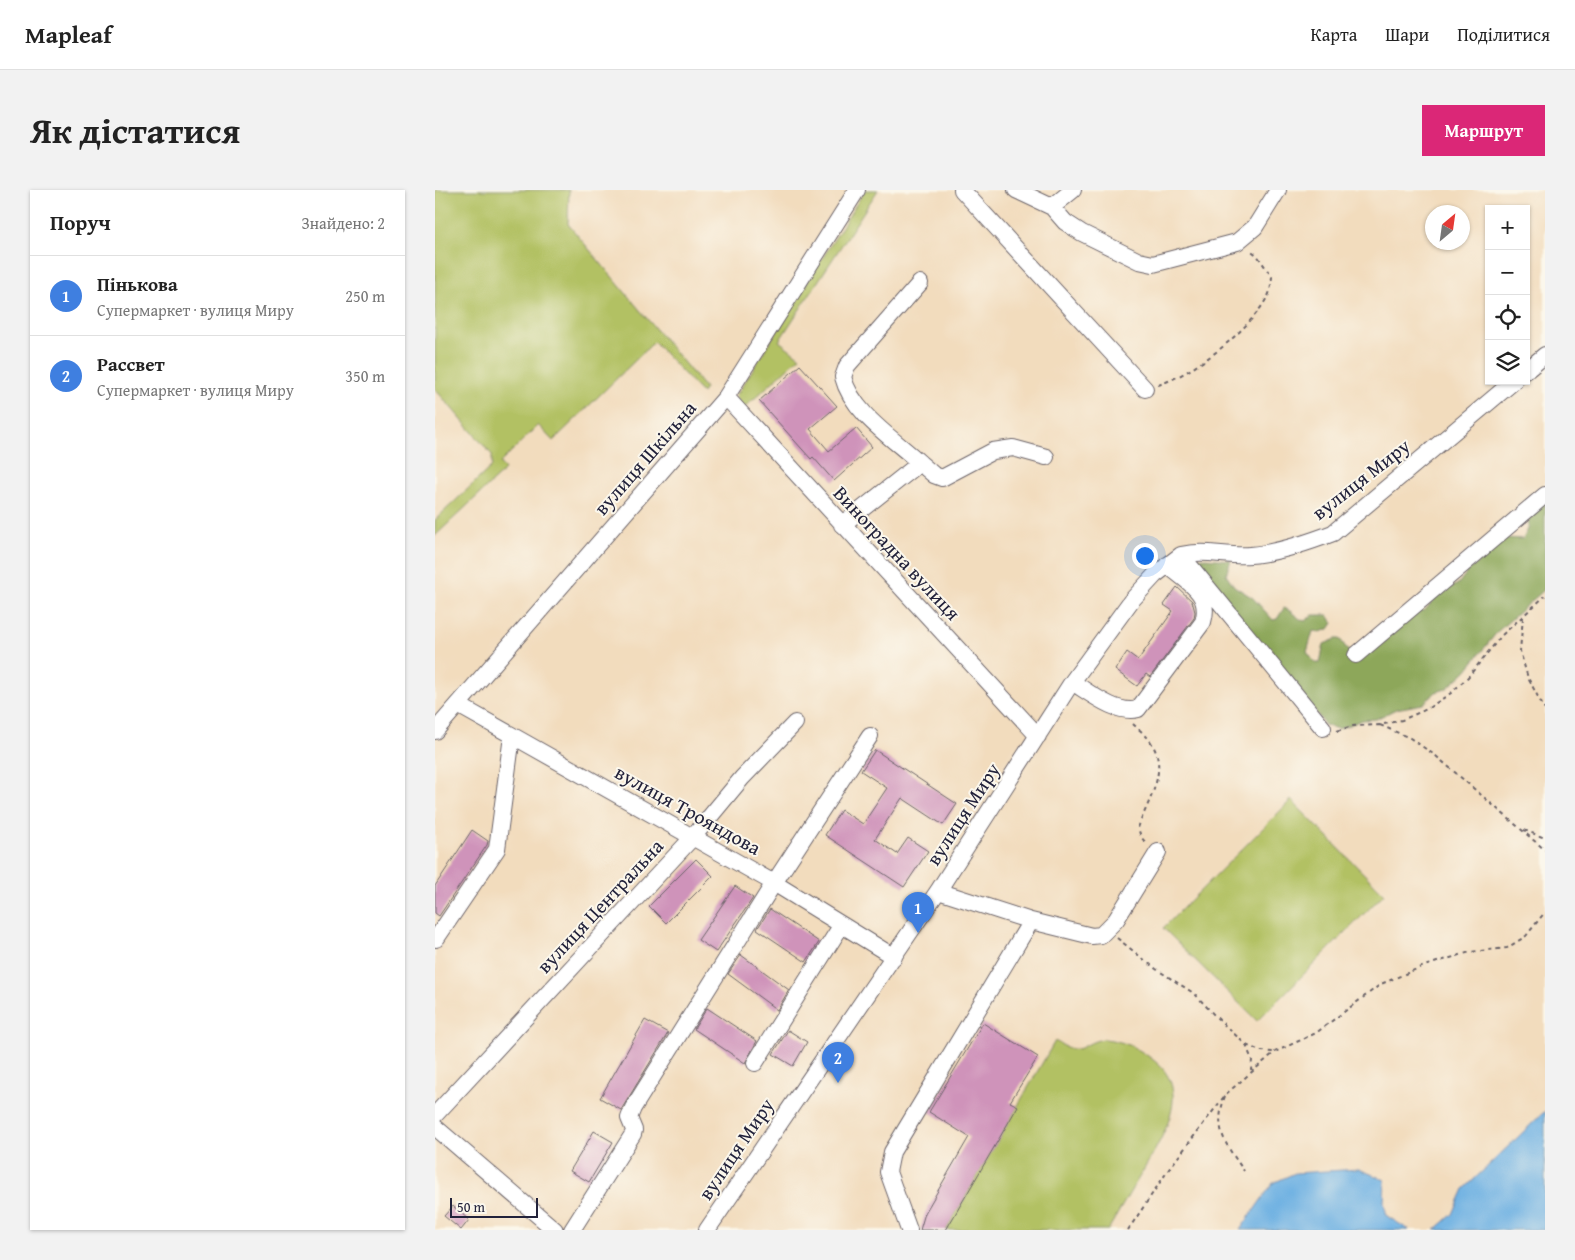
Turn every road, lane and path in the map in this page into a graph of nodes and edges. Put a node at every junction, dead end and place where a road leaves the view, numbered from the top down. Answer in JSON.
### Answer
{"nodes":[{"id":1,"x":857,"y":190,"type":"edge"},
{"id":2,"x":963,"y":190,"type":"edge"},
{"id":3,"x":1016,"y":190,"type":"edge"},
{"id":4,"x":1073,"y":190,"type":"edge"},
{"id":5,"x":1279,"y":190,"type":"edge"},
{"id":6,"x":1052,"y":207,"type":"junction"},
{"id":7,"x":1237,"y":242,"type":"junction"},
{"id":8,"x":920,"y":282,"type":"dead end"},
{"id":9,"x":1545,"y":355,"type":"edge"},
{"id":10,"x":1530,"y":368,"type":"edge"},
{"id":11,"x":1509,"y":385,"type":"edge"},
{"id":12,"x":1145,"y":389,"type":"joint"},
{"id":13,"x":726,"y":397,"type":"junction"},
{"id":14,"x":1046,"y":457,"type":"dead end"},
{"id":15,"x":920,"y":463,"type":"junction"},
{"id":16,"x":1545,"y":496,"type":"edge"},
{"id":17,"x":841,"y":525,"type":"junction"},
{"id":18,"x":1181,"y":555,"type":"junction"},
{"id":19,"x":1167,"y":566,"type":"junction"},
{"id":20,"x":1545,"y":596,"type":"edge"},
{"id":21,"x":1523,"y":617,"type":"junction"},
{"id":22,"x":1356,"y":655,"type":"dead end"},
{"id":23,"x":1072,"y":682,"type":"junction"},
{"id":24,"x":458,"y":706,"type":"junction"},
{"id":25,"x":1120,"y":709,"type":"junction"},
{"id":26,"x":1545,"y":710,"type":"edge"},
{"id":27,"x":795,"y":723,"type":"dead end"},
{"id":28,"x":1380,"y":725,"type":"junction"},
{"id":29,"x":1323,"y":728,"type":"joint"},
{"id":30,"x":435,"y":730,"type":"edge"},
{"id":31,"x":512,"y":736,"type":"junction"},
{"id":32,"x":870,"y":736,"type":"dead end"},
{"id":33,"x":1038,"y":736,"type":"junction"},
{"id":34,"x":1522,"y":829,"type":"junction"},
{"id":35,"x":693,"y":837,"type":"junction"},
{"id":36,"x":1545,"y":838,"type":"edge"},
{"id":37,"x":1545,"y":850,"type":"edge"},
{"id":38,"x":1156,"y":857,"type":"joint"},
{"id":39,"x":773,"y":883,"type":"junction"},
{"id":40,"x":938,"y":891,"type":"junction"},
{"id":41,"x":1545,"y":912,"type":"edge"},
{"id":42,"x":1031,"y":922,"type":"junction"},
{"id":43,"x":841,"y":926,"type":"junction"},
{"id":44,"x":1108,"y":930,"type":"junction"},
{"id":45,"x":436,"y":940,"type":"edge"},
{"id":46,"x":894,"y":957,"type":"junction"},
{"id":47,"x":1246,"y":1045,"type":"junction"},
{"id":48,"x":1275,"y":1052,"type":"junction"},
{"id":49,"x":755,"y":1063,"type":"dead end"},
{"id":50,"x":1251,"y":1071,"type":"junction"},
{"id":51,"x":1226,"y":1094,"type":"junction"},
{"id":52,"x":435,"y":1115,"type":"edge"},
{"id":53,"x":435,"y":1127,"type":"edge"},
{"id":54,"x":1243,"y":1171,"type":"dead end"},
{"id":55,"x":555,"y":1230,"type":"edge"},
{"id":56,"x":572,"y":1230,"type":"edge"},
{"id":57,"x":707,"y":1230,"type":"edge"},
{"id":58,"x":909,"y":1230,"type":"edge"},
{"id":59,"x":1128,"y":1230,"type":"edge"}],
"edges":[{"from":1,"to":13,"type":"street","name":"вулиця Шкільна"},
{"from":2,"to":12,"type":"street"},
{"from":3,"to":6,"type":"street"},
{"from":4,"to":6,"type":"street"},
{"from":5,"to":7,"type":"street"},
{"from":6,"to":7,"type":"street"},
{"from":7,"to":12,"type":"path"},
{"from":8,"to":15,"type":"street"},
{"from":9,"to":10,"type":"street"},
{"from":11,"to":18,"type":"street","name":"вулиця Миру"},
{"from":13,"to":17,"type":"street","name":"Виноградна вулиця"},
{"from":13,"to":24,"type":"street","name":"вулиця Шкільна"},
{"from":14,"to":15,"type":"street"},
{"from":15,"to":17,"type":"street"},
{"from":16,"to":22,"type":"street"},
{"from":17,"to":33,"type":"street","name":"Виноградна вулиця"},
{"from":18,"to":19,"type":"street","name":"вулиця Миру"},
{"from":18,"to":29,"type":"street"},
{"from":19,"to":23,"type":"street","name":"вулиця Миру"},
{"from":19,"to":25,"type":"street"},
{"from":20,"to":21,"type":"path"},
{"from":21,"to":26,"type":"path"},
{"from":21,"to":28,"type":"path"},
{"from":23,"to":25,"type":"street"},
{"from":23,"to":33,"type":"street","name":"вулиця Миру"},
{"from":24,"to":30,"type":"street","name":"вулиця Шкільна"},
{"from":24,"to":31,"type":"street","name":"вулиця Трояндова"},
{"from":25,"to":38,"type":"path"},
{"from":27,"to":35,"type":"street","name":"вулиця Центральна"},
{"from":28,"to":29,"type":"path"},
{"from":28,"to":34,"type":"path"},
{"from":31,"to":35,"type":"street","name":"вулиця Трояндова"},
{"from":31,"to":45,"type":"street"},
{"from":32,"to":39,"type":"street"},
{"from":33,"to":40,"type":"street","name":"вулиця Миру"},
{"from":34,"to":36,"type":"path"},
{"from":34,"to":37,"type":"path"},
{"from":35,"to":39,"type":"street","name":"вулиця Трояндова"},
{"from":35,"to":52,"type":"street","name":"вулиця Центральна"},
{"from":38,"to":44,"type":"street"},
{"from":39,"to":43,"type":"street","name":"вулиця Трояндова"},
{"from":39,"to":56,"type":"street"},
{"from":40,"to":42,"type":"street"},
{"from":40,"to":46,"type":"street","name":"вулиця Миру"},
{"from":41,"to":48,"type":"path"},
{"from":42,"to":44,"type":"street"},
{"from":42,"to":58,"type":"street"},
{"from":43,"to":46,"type":"street","name":"вулиця Трояндова"},
{"from":43,"to":49,"type":"street"},
{"from":44,"to":47,"type":"path"},
{"from":46,"to":57,"type":"street","name":"вулиця Миру"},
{"from":47,"to":48,"type":"path"},
{"from":47,"to":50,"type":"path"},
{"from":48,"to":50,"type":"path"},
{"from":50,"to":51,"type":"path"},
{"from":51,"to":54,"type":"path"},
{"from":51,"to":59,"type":"path"},
{"from":53,"to":55,"type":"street"}]}
